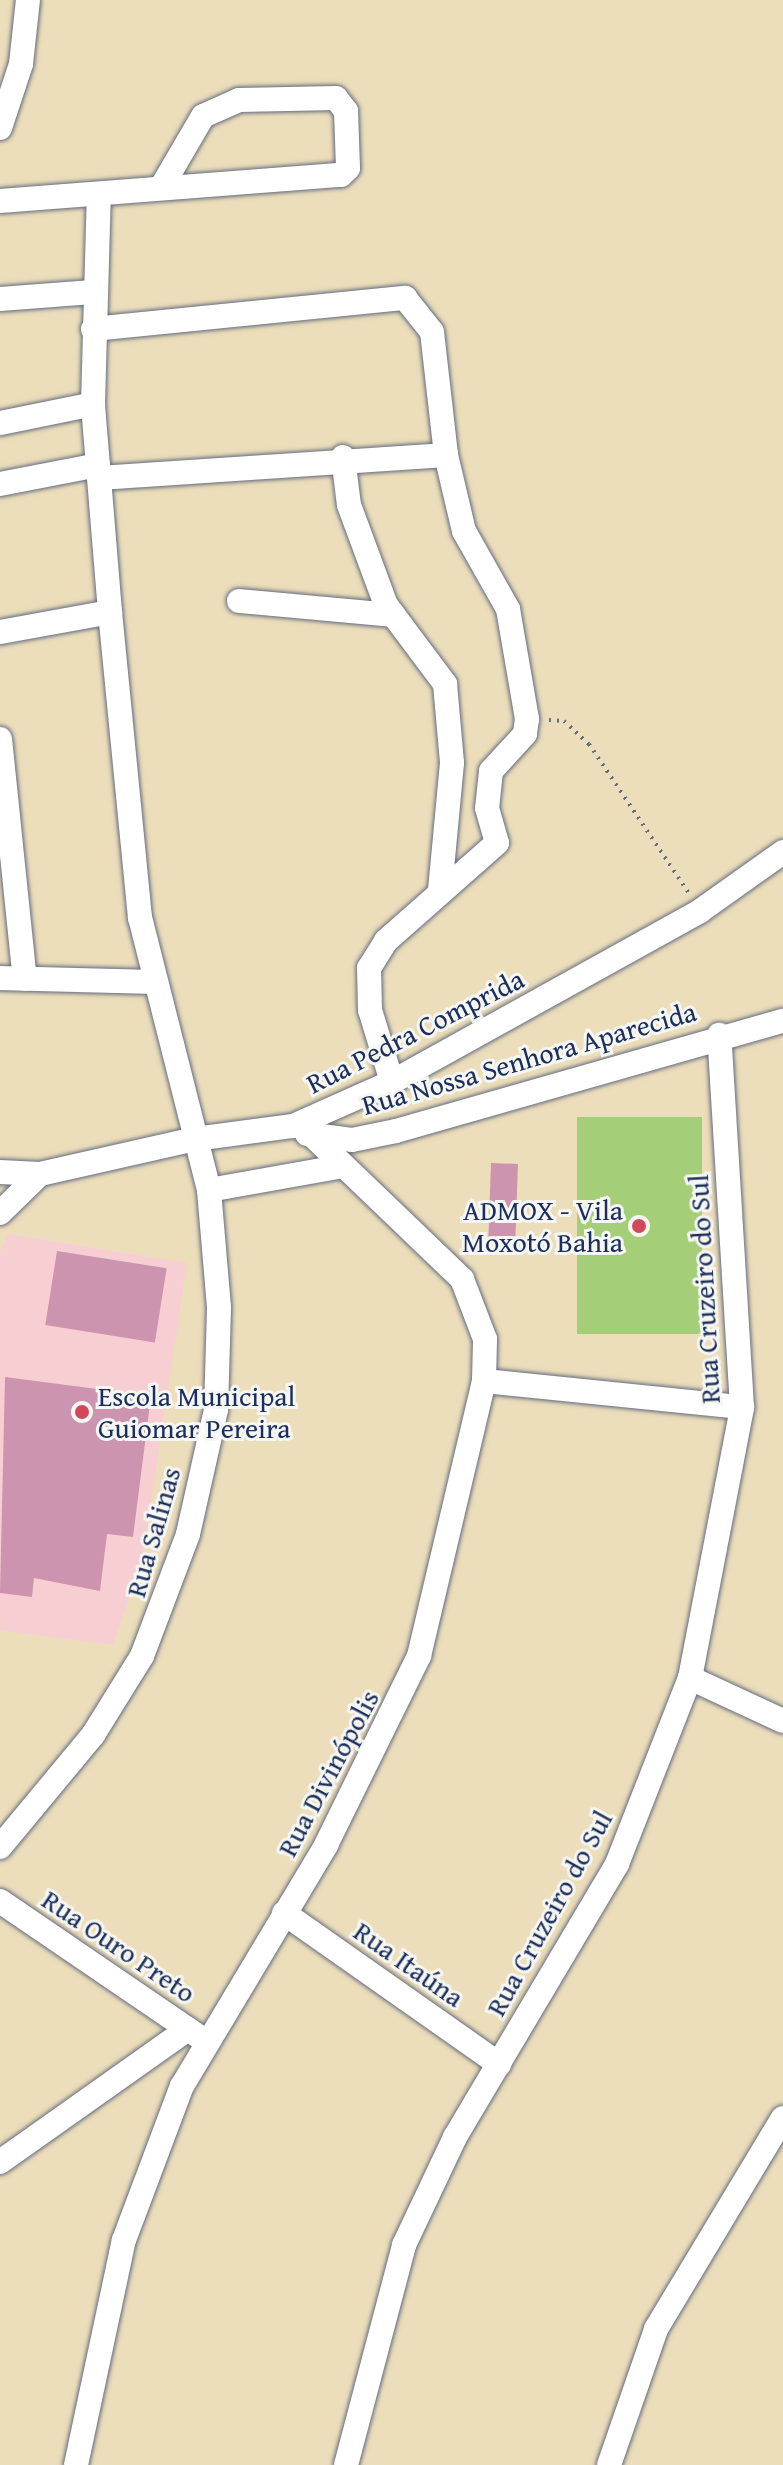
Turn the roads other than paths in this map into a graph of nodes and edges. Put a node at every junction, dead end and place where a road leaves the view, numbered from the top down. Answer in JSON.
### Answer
{"nodes":[{"id":1,"x":28,"y":0,"type":"edge"},
{"id":2,"x":10,"y":64,"type":"edge"},
{"id":3,"x":0,"y":128,"type":"edge"},
{"id":4,"x":161,"y":188,"type":"junction"},
{"id":5,"x":99,"y":195,"type":"junction"},
{"id":6,"x":0,"y":201,"type":"edge"},
{"id":7,"x":93,"y":292,"type":"junction"},
{"id":8,"x":0,"y":299,"type":"edge"},
{"id":9,"x":93,"y":329,"type":"junction"},
{"id":10,"x":93,"y":404,"type":"junction"},
{"id":11,"x":0,"y":423,"type":"edge"},
{"id":12,"x":446,"y":455,"type":"junction"},
{"id":13,"x":343,"y":457,"type":"junction"},
{"id":14,"x":98,"y":472,"type":"junction"},
{"id":15,"x":0,"y":484,"type":"edge"},
{"id":16,"x":239,"y":601,"type":"dead end"},
{"id":17,"x":110,"y":612,"type":"junction"},
{"id":18,"x":393,"y":615,"type":"junction"},
{"id":19,"x":0,"y":632,"type":"edge"},
{"id":20,"x":0,"y":739,"type":"edge"},
{"id":21,"x":783,"y":852,"type":"edge"},
{"id":22,"x":440,"y":890,"type":"junction"},
{"id":23,"x":0,"y":978,"type":"edge"},
{"id":24,"x":25,"y":979,"type":"junction"},
{"id":25,"x":153,"y":982,"type":"junction"},
{"id":26,"x":783,"y":1021,"type":"edge"},
{"id":27,"x":719,"y":1035,"type":"junction"},
{"id":28,"x":392,"y":1082,"type":"junction"},
{"id":29,"x":293,"y":1126,"type":"junction"},
{"id":30,"x":195,"y":1139,"type":"junction"},
{"id":31,"x":316,"y":1139,"type":"junction"},
{"id":32,"x":338,"y":1167,"type":"junction"},
{"id":33,"x":0,"y":1172,"type":"edge"},
{"id":34,"x":40,"y":1174,"type":"junction"},
{"id":35,"x":209,"y":1190,"type":"junction"},
{"id":36,"x":0,"y":1213,"type":"edge"},
{"id":37,"x":484,"y":1381,"type":"junction"},
{"id":38,"x":742,"y":1407,"type":"junction"},
{"id":39,"x":690,"y":1678,"type":"junction"},
{"id":40,"x":783,"y":1721,"type":"edge"},
{"id":41,"x":0,"y":1847,"type":"edge"},
{"id":42,"x":0,"y":1901,"type":"edge"},
{"id":43,"x":284,"y":1913,"type":"junction"},
{"id":44,"x":196,"y":2034,"type":"junction"},
{"id":45,"x":499,"y":2064,"type":"junction"},
{"id":46,"x":783,"y":2118,"type":"edge"},
{"id":47,"x":0,"y":2162,"type":"edge"},
{"id":48,"x":76,"y":2465,"type":"edge"},
{"id":49,"x":346,"y":2465,"type":"edge"},
{"id":50,"x":609,"y":2465,"type":"edge"}],
"edges":[{"from":1,"to":2,"type":"street"},
{"from":2,"to":3,"type":"street"},
{"from":4,"to":4,"type":"street"},
{"from":4,"to":5,"type":"street"},
{"from":5,"to":6,"type":"street"},
{"from":5,"to":7,"type":"street","name":"Rua Salinas"},
{"from":7,"to":8,"type":"street"},
{"from":7,"to":9,"type":"street","name":"Rua Salinas"},
{"from":9,"to":10,"type":"street","name":"Rua Salinas"},
{"from":9,"to":12,"type":"street"},
{"from":10,"to":11,"type":"street"},
{"from":10,"to":14,"type":"street","name":"Rua Salinas"},
{"from":12,"to":13,"type":"street"},
{"from":12,"to":22,"type":"street"},
{"from":13,"to":14,"type":"street"},
{"from":13,"to":18,"type":"street"},
{"from":14,"to":15,"type":"street"},
{"from":14,"to":17,"type":"street","name":"Rua Salinas"},
{"from":16,"to":18,"type":"street"},
{"from":17,"to":19,"type":"street"},
{"from":17,"to":25,"type":"street","name":"Rua Salinas"},
{"from":18,"to":22,"type":"street"},
{"from":20,"to":24,"type":"street"},
{"from":21,"to":28,"type":"street","name":"Rua Pedra Comprida"},
{"from":22,"to":28,"type":"street"},
{"from":23,"to":24,"type":"street"},
{"from":24,"to":25,"type":"street"},
{"from":25,"to":30,"type":"street","name":"Rua Salinas"},
{"from":26,"to":27,"type":"street","name":"Rua Nossa Senhora Aparecida"},
{"from":27,"to":31,"type":"street","name":"Rua Nossa Senhora Aparecida"},
{"from":27,"to":38,"type":"street","name":"Rua Cruzeiro do Sul"},
{"from":28,"to":29,"type":"street","name":"Rua Pedra Comprida"},
{"from":29,"to":30,"type":"street","name":"Rua Pedra Comprida"},
{"from":29,"to":31,"type":"street"},
{"from":30,"to":34,"type":"street","name":"Rua Pedra Comprida"},
{"from":30,"to":35,"type":"street","name":"Rua Salinas"},
{"from":31,"to":32,"type":"street","name":"Rua Divinópolis"},
{"from":32,"to":35,"type":"street"},
{"from":32,"to":37,"type":"street","name":"Rua Divinópolis"},
{"from":33,"to":34,"type":"street","name":"Rua Pedra Comprida"},
{"from":34,"to":36,"type":"street"},
{"from":35,"to":41,"type":"street","name":"Rua Salinas"},
{"from":37,"to":38,"type":"street"},
{"from":37,"to":43,"type":"street","name":"Rua Divinópolis"},
{"from":38,"to":39,"type":"street","name":"Rua Cruzeiro do Sul"},
{"from":39,"to":40,"type":"street"},
{"from":39,"to":45,"type":"street","name":"Rua Cruzeiro do Sul"},
{"from":42,"to":44,"type":"street","name":"Rua Ouro Preto"},
{"from":43,"to":44,"type":"street","name":"Rua Divinópolis"},
{"from":43,"to":45,"type":"street","name":"Rua Itaúna"},
{"from":44,"to":47,"type":"street"},
{"from":44,"to":48,"type":"street","name":"Rua Divinópolis"},
{"from":45,"to":49,"type":"street","name":"Rua Cruzeiro do Sul"},
{"from":46,"to":50,"type":"street"}]}
